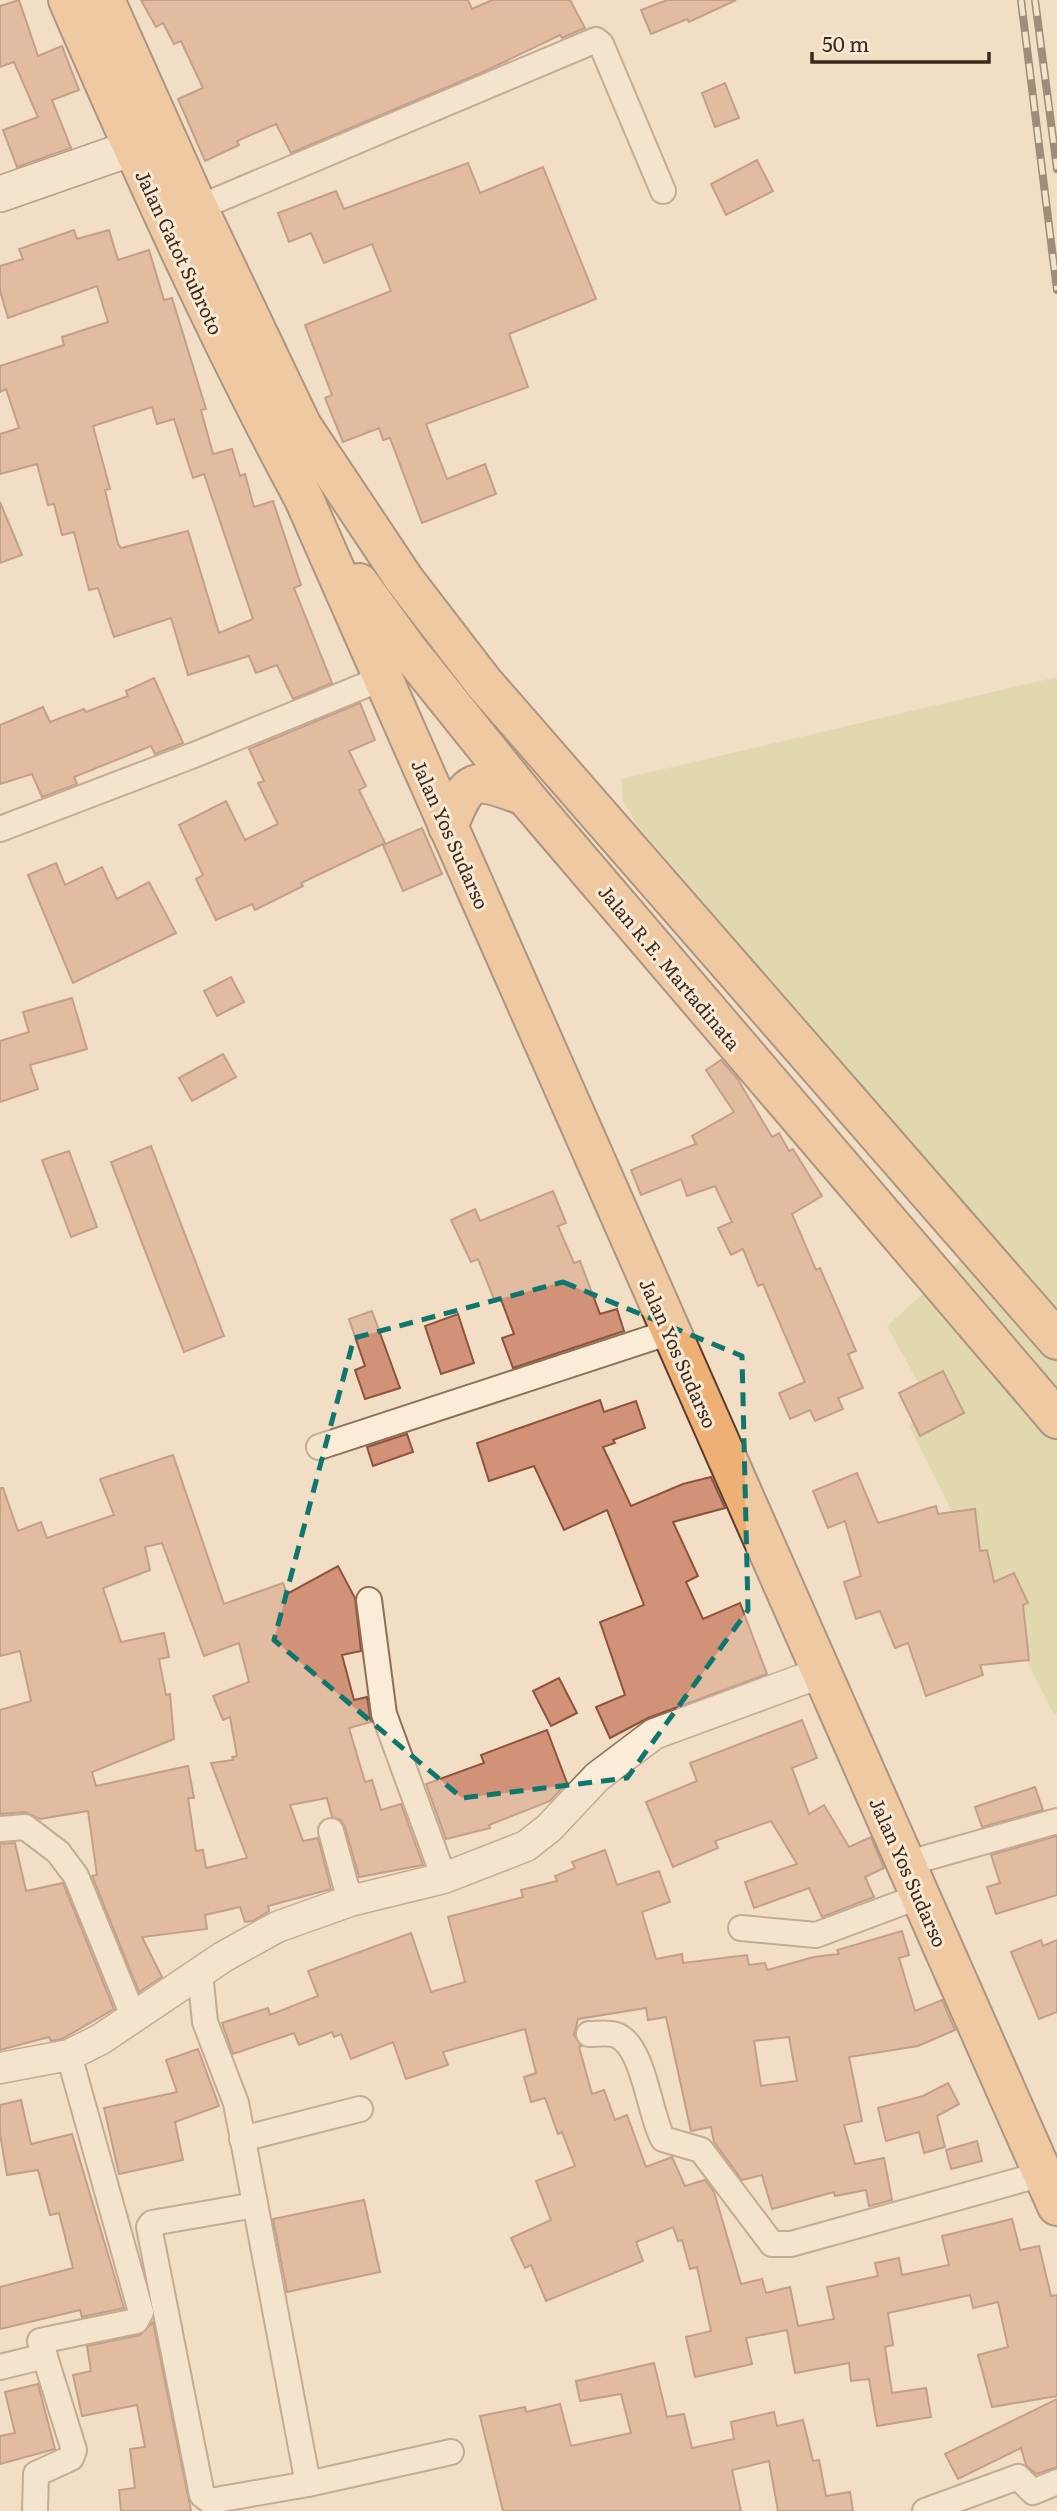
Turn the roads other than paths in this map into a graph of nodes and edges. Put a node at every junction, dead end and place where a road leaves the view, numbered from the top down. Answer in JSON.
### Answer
{"nodes":[{"id":1,"x":68,"y":0,"type":"edge"},
{"id":2,"x":105,"y":0,"type":"edge"},
{"id":3,"x":132,"y":148,"type":"junction"},
{"id":4,"x":663,"y":191,"type":"dead end"},
{"id":5,"x":0,"y":194,"type":"edge"},
{"id":6,"x":198,"y":208,"type":"junction"},
{"id":7,"x":304,"y":499,"type":"junction"},
{"id":8,"x":383,"y":678,"type":"junction"},
{"id":9,"x":525,"y":796,"type":"junction"},
{"id":10,"x":448,"y":827,"type":"junction"},
{"id":11,"x":0,"y":829,"type":"edge"},
{"id":12,"x":1049,"y":1331,"type":"edge"},
{"id":13,"x":670,"y":1332,"type":"junction"},
{"id":14,"x":1045,"y":1405,"type":"edge"},
{"id":15,"x":319,"y":1447,"type":"dead end"},
{"id":16,"x":369,"y":1600,"type":"dead end"},
{"id":17,"x":820,"y":1673,"type":"junction"},
{"id":18,"x":1057,"y":1821,"type":"edge"},
{"id":19,"x":0,"y":1829,"type":"edge"},
{"id":20,"x":331,"y":1831,"type":"dead end"},
{"id":21,"x":443,"y":1878,"type":"junction"},
{"id":22,"x":913,"y":1880,"type":"junction"},
{"id":23,"x":350,"y":1901,"type":"junction"},
{"id":24,"x":741,"y":1928,"type":"dead end"},
{"id":25,"x":200,"y":1973,"type":"junction"},
{"id":26,"x":134,"y":2018,"type":"junction"},
{"id":27,"x":589,"y":2034,"type":"dead end"},
{"id":28,"x":69,"y":2054,"type":"junction"},
{"id":29,"x":0,"y":2068,"type":"edge"},
{"id":30,"x":360,"y":2109,"type":"dead end"},
{"id":31,"x":242,"y":2139,"type":"junction"},
{"id":32,"x":1049,"y":2190,"type":"edge"},
{"id":33,"x":255,"y":2205,"type":"junction"},
{"id":34,"x":45,"y":2356,"type":"junction"},
{"id":35,"x":0,"y":2367,"type":"edge"},
{"id":36,"x":451,"y":2452,"type":"dead end"},
{"id":37,"x":1057,"y":2482,"type":"edge"},
{"id":38,"x":308,"y":2484,"type":"junction"},
{"id":39,"x":36,"y":2511,"type":"edge"},
{"id":40,"x":925,"y":2511,"type":"edge"}],
"edges":[{"from":1,"to":3,"type":"highway","name":"Jalan Gatot Subroto"},
{"from":2,"to":6,"type":"highway","name":"Jalan Gatot Subroto"},
{"from":3,"to":5,"type":"main road"},
{"from":3,"to":7,"type":"highway","name":"Jalan Gatot Subroto"},
{"from":4,"to":6,"type":"street"},
{"from":6,"to":12,"type":"highway","name":"Jalan Gatot Subroto"},
{"from":7,"to":8,"type":"highway","name":"Jalan Yos Sudarso"},
{"from":7,"to":9,"type":"highway","name":"Jalan R.E. Martadinata"},
{"from":8,"to":10,"type":"highway","name":"Jalan Yos Sudarso"},
{"from":8,"to":11,"type":"street"},
{"from":9,"to":10,"type":"highway"},
{"from":9,"to":14,"type":"highway","name":"Jalan R.E. Martadinata"},
{"from":10,"to":13,"type":"highway","name":"Jalan Yos Sudarso"},
{"from":13,"to":15,"type":"street"},
{"from":13,"to":17,"type":"highway","name":"Jalan Yos Sudarso"},
{"from":16,"to":21,"type":"street"},
{"from":17,"to":21,"type":"street"},
{"from":17,"to":22,"type":"highway","name":"Jalan Yos Sudarso"},
{"from":18,"to":22,"type":"street"},
{"from":19,"to":26,"type":"street"},
{"from":20,"to":23,"type":"street"},
{"from":21,"to":23,"type":"street"},
{"from":22,"to":24,"type":"street"},
{"from":22,"to":32,"type":"highway","name":"Jalan Yos Sudarso"},
{"from":23,"to":25,"type":"street"},
{"from":25,"to":26,"type":"street"},
{"from":25,"to":31,"type":"street"},
{"from":26,"to":28,"type":"street"},
{"from":27,"to":32,"type":"street"},
{"from":28,"to":29,"type":"street"},
{"from":28,"to":34,"type":"street"},
{"from":30,"to":31,"type":"street"},
{"from":31,"to":33,"type":"street"},
{"from":33,"to":38,"type":"street"},
{"from":33,"to":38,"type":"street"},
{"from":34,"to":35,"type":"street"},
{"from":34,"to":39,"type":"street"},
{"from":36,"to":38,"type":"street"},
{"from":37,"to":40,"type":"street"}]}
